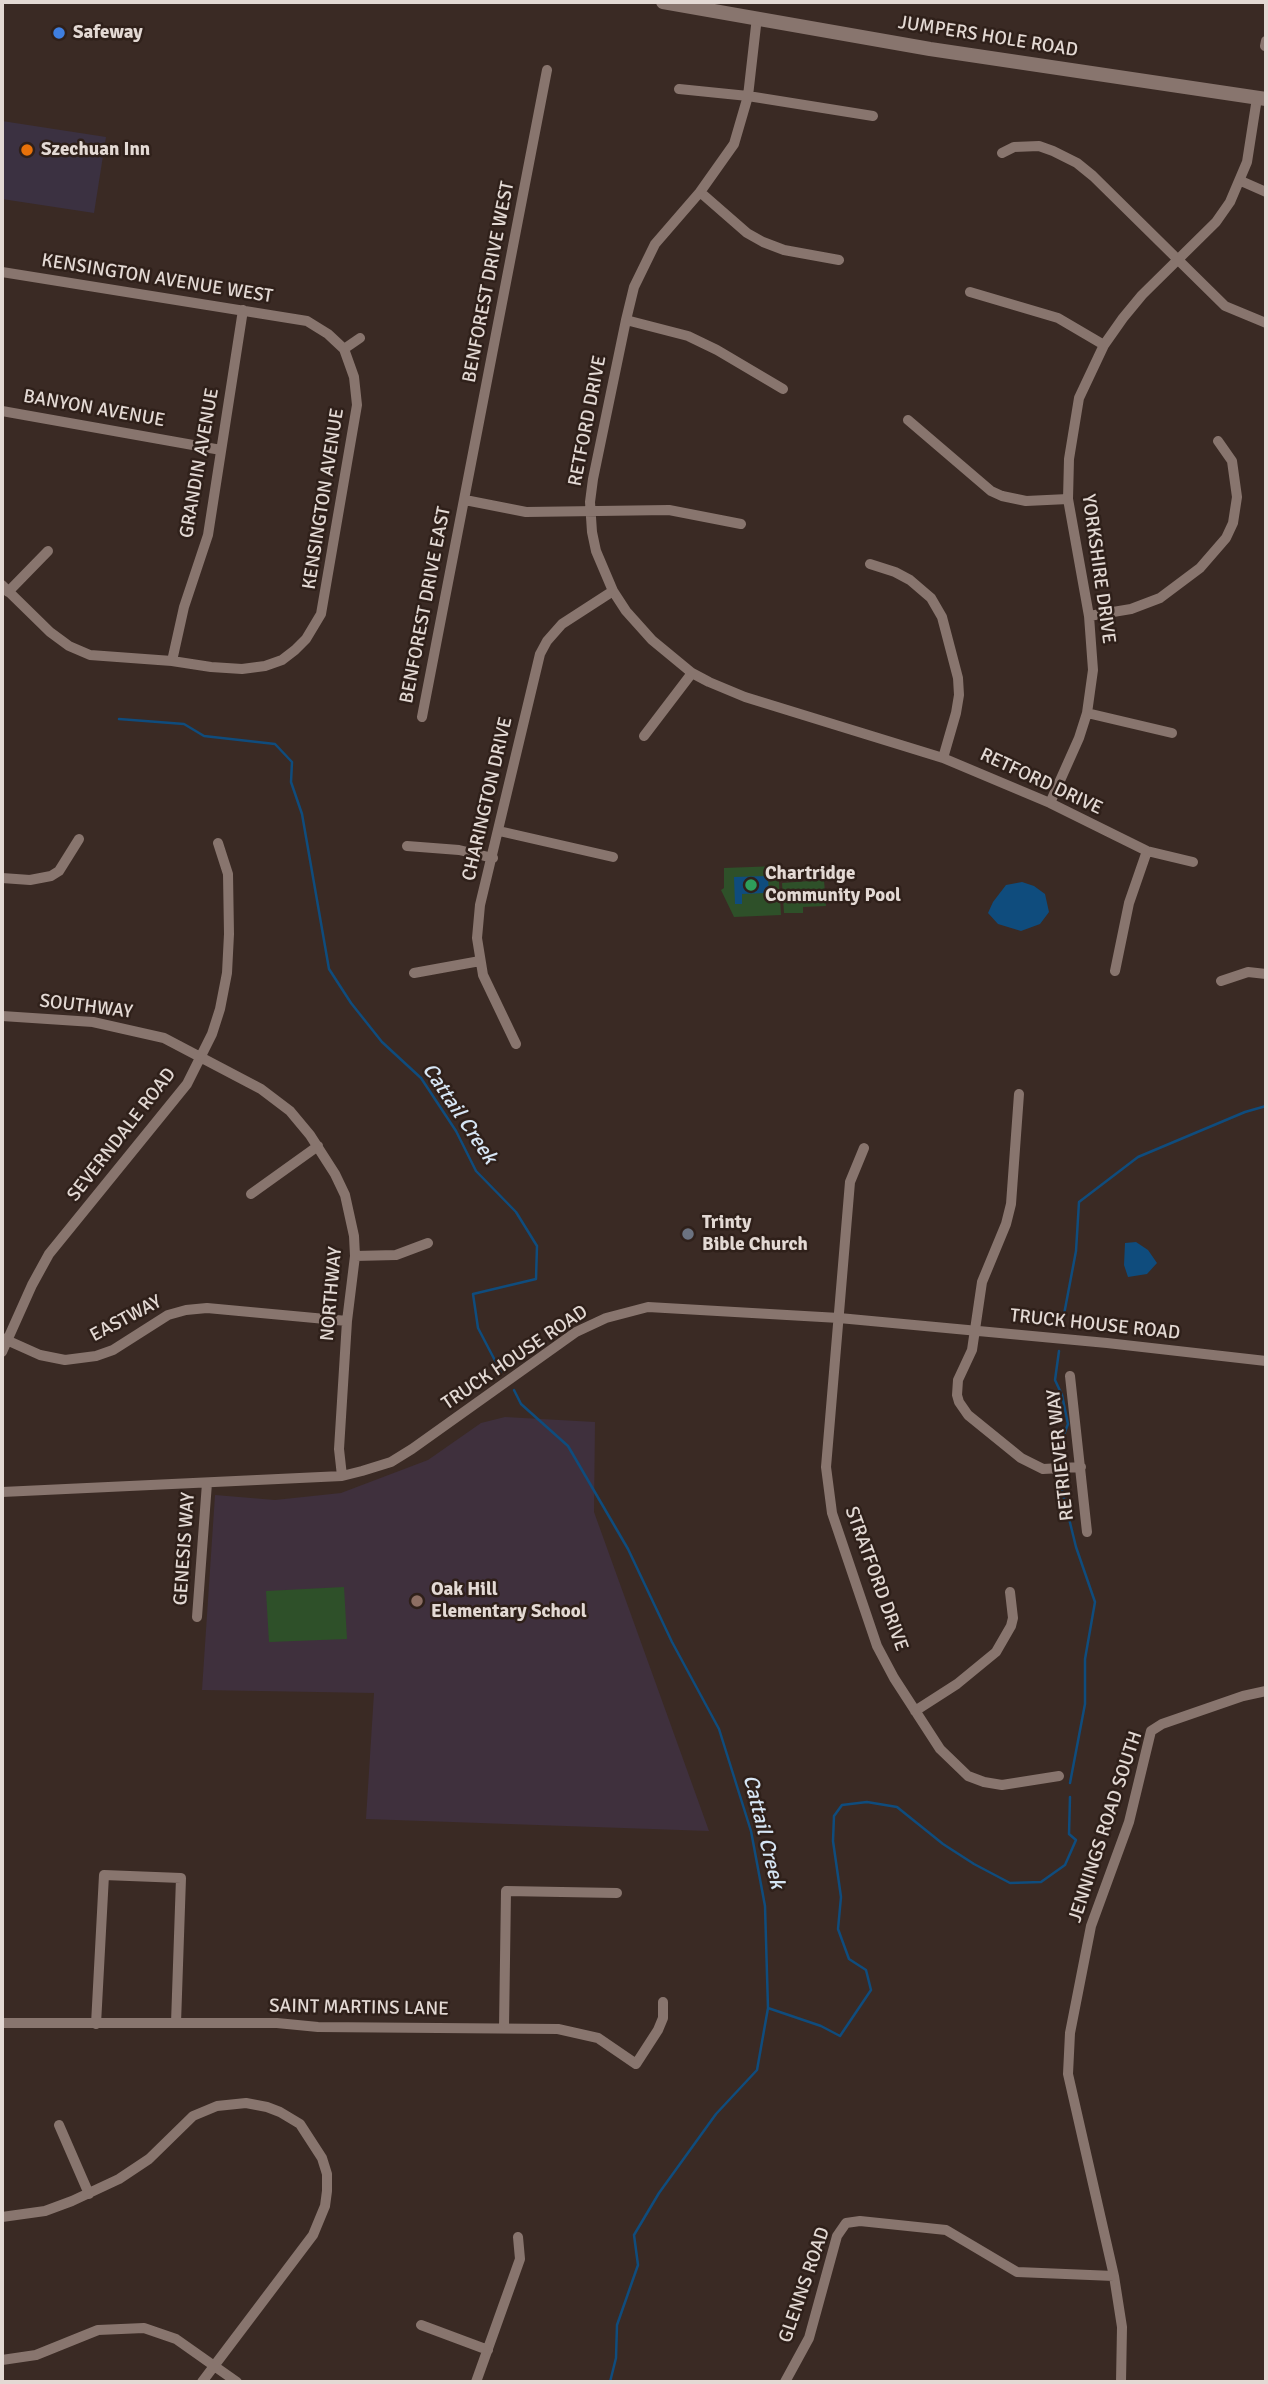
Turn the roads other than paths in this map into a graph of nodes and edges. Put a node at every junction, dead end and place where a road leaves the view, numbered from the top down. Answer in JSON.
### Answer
{"nodes":[{"id":1,"x":663,"y":2,"type":"edge"},
{"id":2,"x":757,"y":17,"type":"junction"},
{"id":3,"x":547,"y":70,"type":"dead end"},
{"id":4,"x":679,"y":89,"type":"dead end"},
{"id":5,"x":748,"y":96,"type":"junction"},
{"id":6,"x":1262,"y":98,"type":"edge"},
{"id":7,"x":873,"y":116,"type":"dead end"},
{"id":8,"x":1002,"y":153,"type":"dead end"},
{"id":9,"x":1241,"y":181,"type":"junction"},
{"id":10,"x":700,"y":192,"type":"junction"},
{"id":11,"x":1266,"y":192,"type":"edge"},
{"id":12,"x":839,"y":260,"type":"dead end"},
{"id":13,"x":1178,"y":261,"type":"junction"},
{"id":14,"x":2,"y":272,"type":"edge"},
{"id":15,"x":970,"y":292,"type":"dead end"},
{"id":16,"x":243,"y":310,"type":"junction"},
{"id":17,"x":626,"y":320,"type":"junction"},
{"id":18,"x":1266,"y":323,"type":"edge"},
{"id":19,"x":360,"y":338,"type":"dead end"},
{"id":20,"x":1104,"y":345,"type":"junction"},
{"id":21,"x":344,"y":349,"type":"junction"},
{"id":22,"x":783,"y":389,"type":"dead end"},
{"id":23,"x":2,"y":411,"type":"edge"},
{"id":24,"x":908,"y":420,"type":"dead end"},
{"id":25,"x":1218,"y":441,"type":"dead end"},
{"id":26,"x":221,"y":450,"type":"junction"},
{"id":27,"x":1068,"y":499,"type":"junction"},
{"id":28,"x":465,"y":500,"type":"junction"},
{"id":29,"x":590,"y":512,"type":"junction"},
{"id":30,"x":741,"y":524,"type":"dead end"},
{"id":31,"x":48,"y":551,"type":"dead end"},
{"id":32,"x":870,"y":564,"type":"dead end"},
{"id":33,"x":5,"y":588,"type":"edge"},
{"id":34,"x":612,"y":591,"type":"junction"},
{"id":35,"x":1089,"y":616,"type":"junction"},
{"id":36,"x":172,"y":661,"type":"junction"},
{"id":37,"x":692,"y":673,"type":"junction"},
{"id":38,"x":1087,"y":713,"type":"junction"},
{"id":39,"x":422,"y":717,"type":"dead end"},
{"id":40,"x":1172,"y":733,"type":"dead end"},
{"id":41,"x":644,"y":736,"type":"dead end"},
{"id":42,"x":943,"y":758,"type":"junction"},
{"id":43,"x":1049,"y":803,"type":"junction"},
{"id":44,"x":499,"y":831,"type":"junction"},
{"id":45,"x":79,"y":839,"type":"dead end"},
{"id":46,"x":218,"y":843,"type":"dead end"},
{"id":47,"x":407,"y":846,"type":"dead end"},
{"id":48,"x":1147,"y":851,"type":"junction"},
{"id":49,"x":612,"y":857,"type":"dead end"},
{"id":50,"x":493,"y":858,"type":"junction"},
{"id":51,"x":1193,"y":862,"type":"dead end"},
{"id":52,"x":2,"y":878,"type":"edge"},
{"id":53,"x":480,"y":961,"type":"junction"},
{"id":54,"x":1115,"y":971,"type":"dead end"},
{"id":55,"x":414,"y":973,"type":"dead end"},
{"id":56,"x":1266,"y":974,"type":"edge"},
{"id":57,"x":1221,"y":981,"type":"dead end"},
{"id":58,"x":2,"y":1016,"type":"edge"},
{"id":59,"x":516,"y":1044,"type":"dead end"},
{"id":60,"x":202,"y":1057,"type":"junction"},
{"id":61,"x":1019,"y":1094,"type":"dead end"},
{"id":62,"x":318,"y":1146,"type":"junction"},
{"id":63,"x":864,"y":1148,"type":"dead end"},
{"id":64,"x":251,"y":1194,"type":"dead end"},
{"id":65,"x":428,"y":1243,"type":"dead end"},
{"id":66,"x":355,"y":1256,"type":"junction"},
{"id":67,"x":839,"y":1318,"type":"junction"},
{"id":68,"x":347,"y":1321,"type":"junction"},
{"id":69,"x":976,"y":1330,"type":"junction"},
{"id":70,"x":5,"y":1339,"type":"edge"},
{"id":71,"x":2,"y":1352,"type":"edge"},
{"id":72,"x":1266,"y":1361,"type":"edge"},
{"id":73,"x":1070,"y":1376,"type":"dead end"},
{"id":74,"x":1081,"y":1468,"type":"junction"},
{"id":75,"x":342,"y":1476,"type":"junction"},
{"id":76,"x":207,"y":1483,"type":"junction"},
{"id":77,"x":2,"y":1492,"type":"edge"},
{"id":78,"x":1087,"y":1532,"type":"dead end"},
{"id":79,"x":1010,"y":1592,"type":"dead end"},
{"id":80,"x":197,"y":1617,"type":"dead end"},
{"id":81,"x":1266,"y":1691,"type":"edge"},
{"id":82,"x":915,"y":1711,"type":"junction"},
{"id":83,"x":1059,"y":1776,"type":"dead end"},
{"id":84,"x":617,"y":1893,"type":"dead end"},
{"id":85,"x":663,"y":2002,"type":"dead end"},
{"id":86,"x":2,"y":2023,"type":"edge"},
{"id":87,"x":176,"y":2023,"type":"junction"},
{"id":88,"x":96,"y":2024,"type":"junction"},
{"id":89,"x":504,"y":2028,"type":"junction"},
{"id":90,"x":59,"y":2125,"type":"dead end"},
{"id":91,"x":89,"y":2194,"type":"junction"},
{"id":92,"x":2,"y":2217,"type":"edge"},
{"id":93,"x":518,"y":2237,"type":"dead end"},
{"id":94,"x":1114,"y":2276,"type":"junction"},
{"id":95,"x":421,"y":2325,"type":"dead end"},
{"id":96,"x":488,"y":2350,"type":"junction"},
{"id":97,"x":2,"y":2360,"type":"edge"},
{"id":98,"x":215,"y":2365,"type":"junction"},
{"id":99,"x":202,"y":2382,"type":"edge"},
{"id":100,"x":237,"y":2382,"type":"edge"},
{"id":101,"x":476,"y":2382,"type":"edge"},
{"id":102,"x":785,"y":2382,"type":"edge"},
{"id":103,"x":1121,"y":2382,"type":"edge"}],
"edges":[{"from":1,"to":2,"type":"main road","name":"JUMPERS HOLE ROAD"},
{"from":2,"to":5,"type":"street","name":"RETFORD DRIVE"},
{"from":2,"to":6,"type":"main road","name":"JUMPERS HOLE ROAD"},
{"from":3,"to":28,"type":"street","name":"BENFOREST DRIVE WEST"},
{"from":4,"to":5,"type":"street"},
{"from":5,"to":7,"type":"street"},
{"from":5,"to":10,"type":"street","name":"RETFORD DRIVE"},
{"from":6,"to":9,"type":"street","name":"YORKSHIRE DRIVE"},
{"from":8,"to":13,"type":"street"},
{"from":9,"to":11,"type":"street"},
{"from":9,"to":13,"type":"street","name":"YORKSHIRE DRIVE"},
{"from":10,"to":12,"type":"street"},
{"from":10,"to":17,"type":"street","name":"RETFORD DRIVE"},
{"from":13,"to":18,"type":"street"},
{"from":13,"to":20,"type":"street","name":"YORKSHIRE DRIVE"},
{"from":14,"to":16,"type":"street","name":"KENSINGTON AVENUE WEST"},
{"from":15,"to":20,"type":"street"},
{"from":16,"to":21,"type":"street","name":"KENSINGTON AVENUE WEST"},
{"from":16,"to":26,"type":"street","name":"GRANDIN AVENUE"},
{"from":17,"to":22,"type":"street"},
{"from":17,"to":29,"type":"street","name":"RETFORD DRIVE"},
{"from":19,"to":21,"type":"street"},
{"from":20,"to":27,"type":"street","name":"YORKSHIRE DRIVE"},
{"from":21,"to":36,"type":"street","name":"KENSINGTON AVENUE"},
{"from":23,"to":26,"type":"street","name":"BANYON AVENUE"},
{"from":24,"to":27,"type":"street"},
{"from":25,"to":35,"type":"street"},
{"from":26,"to":36,"type":"street","name":"GRANDIN AVENUE"},
{"from":27,"to":35,"type":"street","name":"YORKSHIRE DRIVE"},
{"from":28,"to":29,"type":"street"},
{"from":28,"to":39,"type":"street","name":"BENFOREST DRIVE EAST"},
{"from":29,"to":30,"type":"street"},
{"from":29,"to":34,"type":"street","name":"RETFORD DRIVE"},
{"from":31,"to":33,"type":"street"},
{"from":32,"to":42,"type":"street"},
{"from":33,"to":36,"type":"street"},
{"from":34,"to":37,"type":"street","name":"RETFORD DRIVE"},
{"from":34,"to":44,"type":"street","name":"CHARINGTON DRIVE"},
{"from":35,"to":38,"type":"street","name":"YORKSHIRE DRIVE"},
{"from":37,"to":41,"type":"street"},
{"from":37,"to":42,"type":"street","name":"RETFORD DRIVE"},
{"from":38,"to":40,"type":"street"},
{"from":38,"to":43,"type":"street","name":"YORKSHIRE DRIVE"},
{"from":42,"to":43,"type":"street","name":"RETFORD DRIVE"},
{"from":43,"to":48,"type":"street","name":"RETFORD DRIVE"},
{"from":44,"to":49,"type":"street"},
{"from":44,"to":50,"type":"street","name":"CHARINGTON DRIVE"},
{"from":45,"to":52,"type":"street"},
{"from":46,"to":60,"type":"street","name":"SEVERNDALE ROAD"},
{"from":47,"to":50,"type":"street"},
{"from":48,"to":51,"type":"street","name":"RETFORD DRIVE"},
{"from":48,"to":54,"type":"street"},
{"from":50,"to":53,"type":"street","name":"CHARINGTON DRIVE"},
{"from":53,"to":55,"type":"street"},
{"from":53,"to":59,"type":"street","name":"CHARINGTON DRIVE"},
{"from":56,"to":57,"type":"street"},
{"from":58,"to":60,"type":"street","name":"SOUTHWAY"},
{"from":60,"to":62,"type":"street","name":"NORTHWAY"},
{"from":60,"to":70,"type":"street","name":"SEVERNDALE ROAD"},
{"from":61,"to":69,"type":"street"},
{"from":62,"to":64,"type":"street"},
{"from":62,"to":66,"type":"street","name":"NORTHWAY"},
{"from":63,"to":67,"type":"street","name":"STRATFORD DRIVE"},
{"from":65,"to":66,"type":"street"},
{"from":66,"to":68,"type":"street","name":"NORTHWAY"},
{"from":67,"to":69,"type":"street","name":"TRUCK HOUSE ROAD"},
{"from":67,"to":75,"type":"street","name":"TRUCK HOUSE ROAD"},
{"from":67,"to":82,"type":"street","name":"STRATFORD DRIVE"},
{"from":68,"to":70,"type":"street","name":"EASTWAY"},
{"from":68,"to":75,"type":"street","name":"NORTHWAY"},
{"from":69,"to":72,"type":"street","name":"TRUCK HOUSE ROAD"},
{"from":69,"to":74,"type":"street"},
{"from":70,"to":71,"type":"street","name":"SEVERNDALE ROAD"},
{"from":73,"to":74,"type":"street","name":"RETRIEVER WAY"},
{"from":74,"to":78,"type":"street","name":"RETRIEVER WAY"},
{"from":75,"to":76,"type":"street","name":"TRUCK HOUSE ROAD"},
{"from":76,"to":77,"type":"street","name":"TRUCK HOUSE ROAD"},
{"from":76,"to":80,"type":"street","name":"GENESIS WAY"},
{"from":79,"to":82,"type":"street"},
{"from":81,"to":94,"type":"street","name":"JENNINGS ROAD SOUTH"},
{"from":82,"to":83,"type":"street","name":"STRATFORD DRIVE"},
{"from":84,"to":89,"type":"street"},
{"from":85,"to":89,"type":"street","name":"SAINT MARTINS LANE"},
{"from":86,"to":88,"type":"street","name":"SAINT MARTINS LANE"},
{"from":87,"to":88,"type":"street","name":"SAINT MARTINS LANE"},
{"from":87,"to":88,"type":"street"},
{"from":87,"to":89,"type":"street","name":"SAINT MARTINS LANE"},
{"from":90,"to":91,"type":"street"},
{"from":91,"to":92,"type":"street"},
{"from":91,"to":98,"type":"street"},
{"from":93,"to":96,"type":"street"},
{"from":94,"to":102,"type":"street","name":"GLENNS ROAD"},
{"from":94,"to":103,"type":"street","name":"JENNINGS ROAD SOUTH"},
{"from":95,"to":96,"type":"street"},
{"from":96,"to":101,"type":"street"},
{"from":97,"to":98,"type":"street"},
{"from":98,"to":99,"type":"street"},
{"from":98,"to":100,"type":"street"}]}
